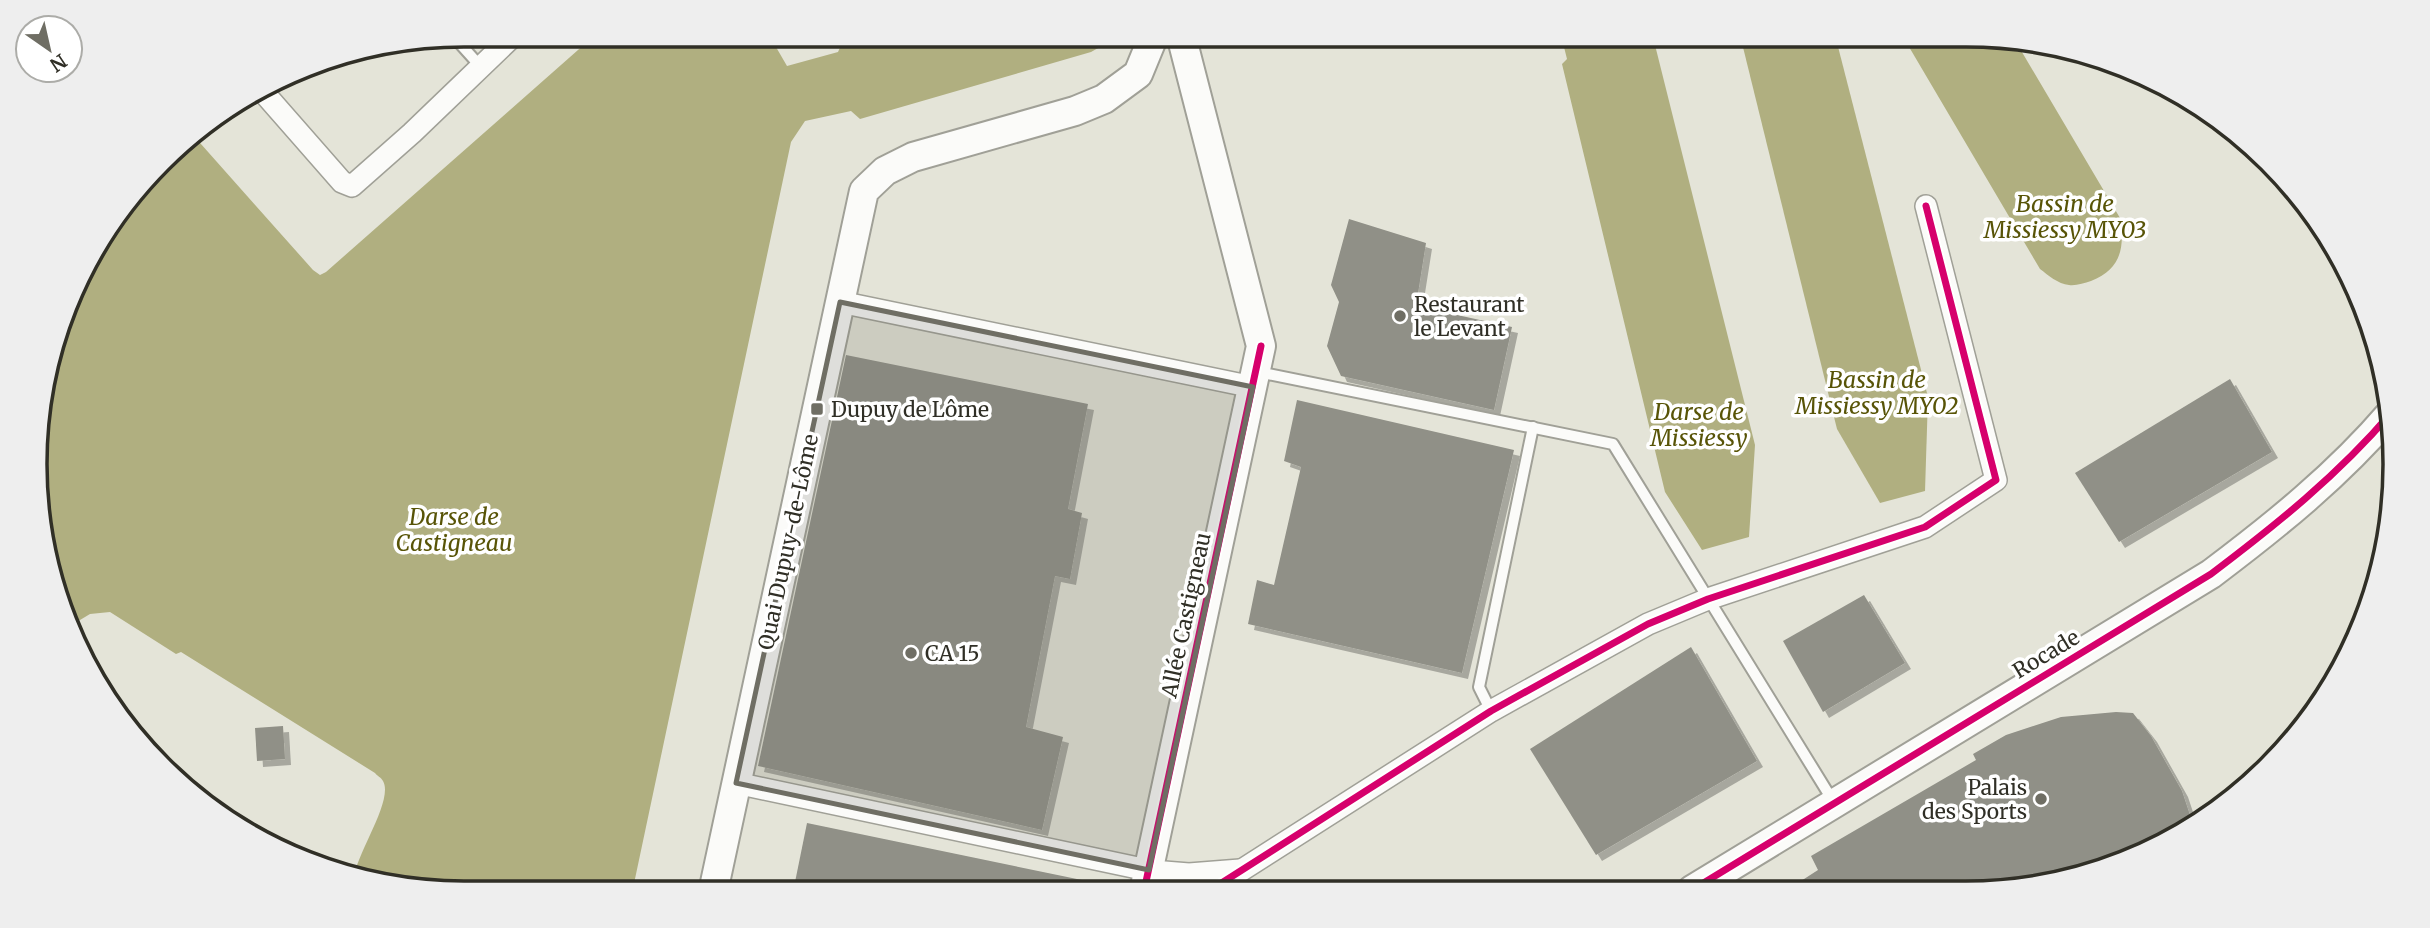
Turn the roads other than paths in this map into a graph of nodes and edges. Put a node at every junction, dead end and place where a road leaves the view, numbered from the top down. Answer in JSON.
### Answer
{"nodes":[{"id":1,"x":463,"y":47,"type":"edge"},
{"id":2,"x":501,"y":47,"type":"edge"},
{"id":3,"x":1149,"y":47,"type":"edge"},
{"id":4,"x":1184,"y":47,"type":"edge"},
{"id":5,"x":481,"y":66,"type":"junction"},
{"id":6,"x":267,"y":97,"type":"edge"},
{"id":7,"x":1926,"y":206,"type":"dead end"},
{"id":8,"x":840,"y":302,"type":"junction"},
{"id":9,"x":1254,"y":379,"type":"junction"},
{"id":10,"x":2381,"y":424,"type":"edge"},
{"id":11,"x":1533,"y":428,"type":"junction"},
{"id":12,"x":1708,"y":599,"type":"junction"},
{"id":13,"x":1491,"y":711,"type":"junction"},
{"id":14,"x":736,"y":783,"type":"junction"},
{"id":15,"x":1834,"y":804,"type":"junction"},
{"id":16,"x":1242,"y":870,"type":"junction"},
{"id":17,"x":715,"y":881,"type":"edge"},
{"id":18,"x":1147,"y":881,"type":"edge"},
{"id":19,"x":1225,"y":881,"type":"edge"},
{"id":20,"x":1707,"y":881,"type":"edge"}],
"edges":[{"from":1,"to":5,"type":"lane"},
{"from":2,"to":5,"type":"street"},
{"from":3,"to":8,"type":"street","name":"Quai Dupuy-de-Lôme"},
{"from":4,"to":9,"type":"street","name":"Allée Castigneau"},
{"from":5,"to":6,"type":"street"},
{"from":7,"to":12,"type":"street"},
{"from":8,"to":9,"type":"street"},
{"from":8,"to":14,"type":"street","name":"Quai Dupuy-de-Lôme"},
{"from":9,"to":11,"type":"lane"},
{"from":9,"to":18,"type":"street","name":"Allée Castigneau"},
{"from":10,"to":15,"type":"street","name":"Rocade"},
{"from":11,"to":12,"type":"lane"},
{"from":11,"to":13,"type":"lane"},
{"from":12,"to":13,"type":"street"},
{"from":12,"to":15,"type":"lane"},
{"from":13,"to":16,"type":"street"},
{"from":14,"to":17,"type":"street","name":"Quai Dupuy-de-Lôme"},
{"from":14,"to":18,"type":"street"},
{"from":15,"to":20,"type":"street","name":"Rocade"},
{"from":16,"to":18,"type":"street"},
{"from":16,"to":19,"type":"street"}]}
